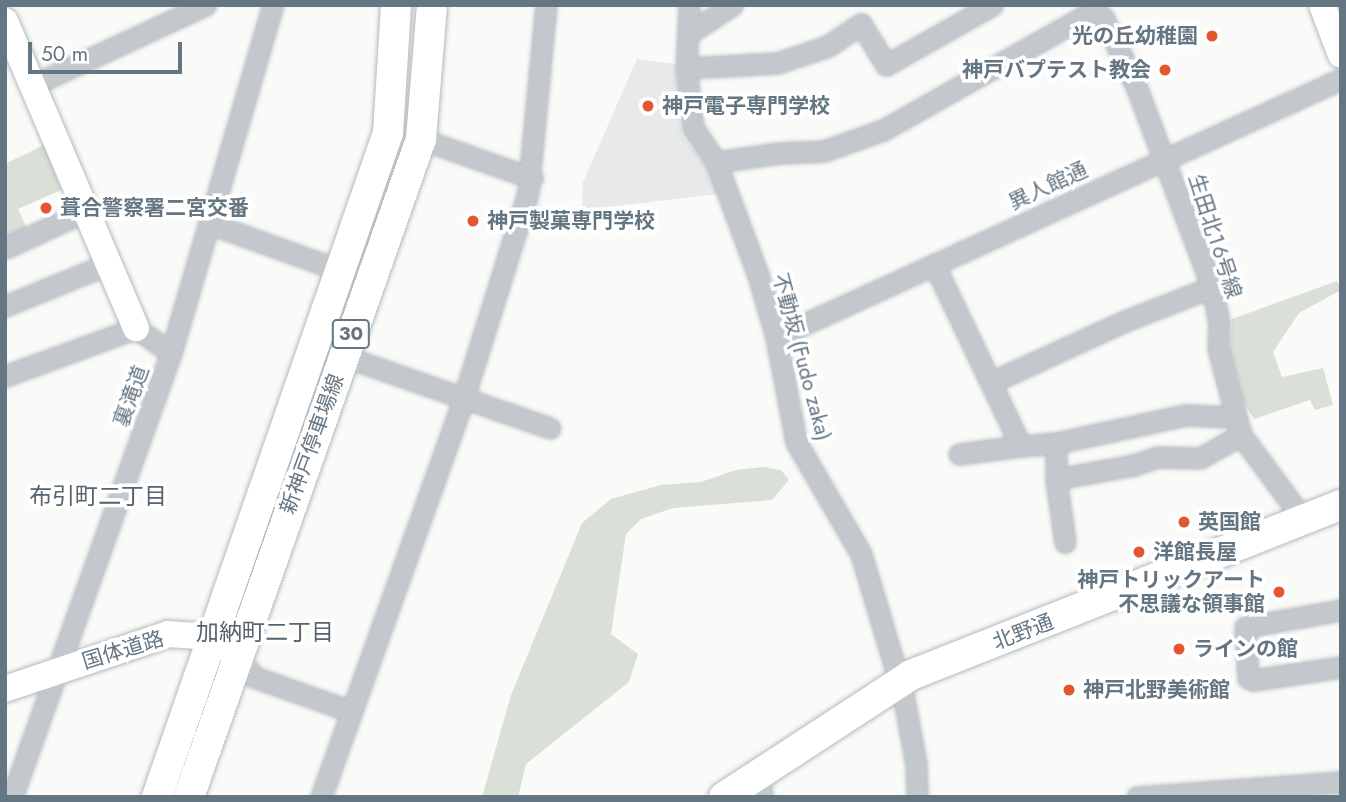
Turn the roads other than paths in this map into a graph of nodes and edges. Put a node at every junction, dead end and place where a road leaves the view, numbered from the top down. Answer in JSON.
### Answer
{"nodes":[{"id":1,"x":273,"y":5,"type":"edge"},
{"id":2,"x":396,"y":5,"type":"edge"},
{"id":3,"x":432,"y":5,"type":"edge"},
{"id":4,"x":546,"y":5,"type":"edge"},
{"id":5,"x":690,"y":5,"type":"edge"},
{"id":6,"x":732,"y":5,"type":"edge"},
{"id":7,"x":992,"y":5,"type":"edge"},
{"id":8,"x":1322,"y":5,"type":"edge"},
{"id":9,"x":198,"y":7,"type":"edge"},
{"id":10,"x":1092,"y":7,"type":"edge"},
{"id":11,"x":5,"y":21,"type":"edge"},
{"id":12,"x":688,"y":34,"type":"junction"},
{"id":13,"x":1341,"y":55,"type":"edge"},
{"id":14,"x":686,"y":68,"type":"junction"},
{"id":15,"x":1341,"y":79,"type":"edge"},
{"id":16,"x":33,"y":85,"type":"junction"},
{"id":17,"x":421,"y":139,"type":"junction"},
{"id":18,"x":1165,"y":157,"type":"junction"},
{"id":19,"x":716,"y":162,"type":"junction"},
{"id":20,"x":532,"y":178,"type":"junction"},
{"id":21,"x":86,"y":211,"type":"junction"},
{"id":22,"x":211,"y":224,"type":"junction"},
{"id":23,"x":5,"y":248,"type":"edge"},
{"id":24,"x":108,"y":264,"type":"junction"},
{"id":25,"x":934,"y":264,"type":"junction"},
{"id":26,"x":339,"y":270,"type":"junction"},
{"id":27,"x":1212,"y":287,"type":"junction"},
{"id":28,"x":5,"y":306,"type":"edge"},
{"id":29,"x":136,"y":328,"type":"junction"},
{"id":30,"x":776,"y":337,"type":"junction"},
{"id":31,"x":171,"y":353,"type":"junction"},
{"id":32,"x":343,"y":356,"type":"junction"},
{"id":33,"x":5,"y":376,"type":"edge"},
{"id":34,"x":992,"y":382,"type":"junction"},
{"id":35,"x":463,"y":400,"type":"junction"},
{"id":36,"x":1238,"y":426,"type":"junction"},
{"id":37,"x":551,"y":428,"type":"dead end"},
{"id":38,"x":1056,"y":443,"type":"junction"},
{"id":39,"x":1021,"y":446,"type":"junction"},
{"id":40,"x":959,"y":454,"type":"dead end"},
{"id":41,"x":1056,"y":479,"type":"junction"},
{"id":42,"x":1341,"y":505,"type":"edge"},
{"id":43,"x":1303,"y":519,"type":"junction"},
{"id":44,"x":1065,"y":542,"type":"dead end"},
{"id":45,"x":1341,"y":610,"type":"edge"},
{"id":46,"x":212,"y":637,"type":"junction"},
{"id":47,"x":237,"y":656,"type":"junction"},
{"id":48,"x":1341,"y":667,"type":"edge"},
{"id":49,"x":55,"y":671,"type":"junction"},
{"id":50,"x":901,"y":682,"type":"junction"},
{"id":51,"x":5,"y":689,"type":"edge"},
{"id":52,"x":350,"y":711,"type":"junction"},
{"id":53,"x":1341,"y":782,"type":"edge"},
{"id":54,"x":761,"y":785,"type":"edge"},
{"id":55,"x":1321,"y":789,"type":"edge"},
{"id":56,"x":1216,"y":793,"type":"edge"},
{"id":57,"x":12,"y":797,"type":"edge"},
{"id":58,"x":157,"y":797,"type":"edge"},
{"id":59,"x":189,"y":797,"type":"edge"},
{"id":60,"x":321,"y":797,"type":"edge"},
{"id":61,"x":724,"y":797,"type":"edge"},
{"id":62,"x":917,"y":797,"type":"edge"},
{"id":63,"x":1137,"y":797,"type":"edge"}],
"edges":[{"from":1,"to":22,"type":"street","name":"裏滝道"},
{"from":2,"to":26,"type":"main road","name":"新神戸停車場線","number":"30"},
{"from":3,"to":17,"type":"main road","name":"新神戸停車場線","number":"30"},
{"from":4,"to":20,"type":"street"},
{"from":5,"to":12,"type":"street","name":"不動坂 (Fudo zaka)"},
{"from":6,"to":12,"type":"street"},
{"from":7,"to":14,"type":"street"},
{"from":8,"to":13,"type":"street"},
{"from":9,"to":16,"type":"street"},
{"from":10,"to":18,"type":"street","name":"生田北１６号線"},
{"from":10,"to":19,"type":"street"},
{"from":11,"to":16,"type":"street"},
{"from":12,"to":14,"type":"street","name":"不動坂 (Fudo zaka)"},
{"from":14,"to":19,"type":"street","name":"不動坂 (Fudo zaka)"},
{"from":15,"to":18,"type":"street","name":"異人館通"},
{"from":16,"to":21,"type":"street"},
{"from":17,"to":20,"type":"street"},
{"from":17,"to":32,"type":"main road","name":"新神戸停車場線","number":"30"},
{"from":18,"to":25,"type":"street","name":"異人館通"},
{"from":18,"to":27,"type":"street","name":"生田北１６号線"},
{"from":19,"to":30,"type":"street","name":"不動坂 (Fudo zaka)"},
{"from":20,"to":35,"type":"street"},
{"from":21,"to":23,"type":"street"},
{"from":21,"to":24,"type":"street"},
{"from":22,"to":26,"type":"street"},
{"from":22,"to":31,"type":"street","name":"裏滝道"},
{"from":24,"to":28,"type":"street"},
{"from":24,"to":29,"type":"street"},
{"from":25,"to":30,"type":"street","name":"異人館通"},
{"from":25,"to":34,"type":"street"},
{"from":26,"to":46,"type":"main road","name":"新神戸停車場線","number":"30"},
{"from":27,"to":34,"type":"street"},
{"from":27,"to":36,"type":"street","name":"生田北１６号線"},
{"from":29,"to":31,"type":"street"},
{"from":29,"to":33,"type":"street"},
{"from":30,"to":50,"type":"street","name":"不動坂 (Fudo zaka)"},
{"from":31,"to":49,"type":"street","name":"裏滝道"},
{"from":32,"to":35,"type":"street"},
{"from":32,"to":47,"type":"main road","name":"新神戸停車場線","number":"30"},
{"from":34,"to":39,"type":"street"},
{"from":35,"to":37,"type":"street"},
{"from":35,"to":52,"type":"street"},
{"from":36,"to":38,"type":"street"},
{"from":36,"to":41,"type":"street"},
{"from":36,"to":43,"type":"street","name":"生田北１６号線"},
{"from":38,"to":39,"type":"street"},
{"from":38,"to":41,"type":"street"},
{"from":39,"to":40,"type":"street"},
{"from":41,"to":44,"type":"street"},
{"from":42,"to":43,"type":"main road","name":"北野通"},
{"from":43,"to":50,"type":"main road","name":"北野通"},
{"from":45,"to":48,"type":"street"},
{"from":46,"to":47,"type":"street"},
{"from":46,"to":49,"type":"street","name":"国体道路"},
{"from":46,"to":58,"type":"main road","name":"新神戸停車場線","number":"30"},
{"from":47,"to":52,"type":"street"},
{"from":47,"to":59,"type":"main road","name":"新神戸停車場線","number":"30"},
{"from":49,"to":51,"type":"street","name":"国体道路"},
{"from":49,"to":57,"type":"street","name":"裏滝道"},
{"from":50,"to":54,"type":"main road","name":"北野通"},
{"from":50,"to":62,"type":"street","name":"不動坂 (Fudo zaka)"},
{"from":52,"to":60,"type":"street"},
{"from":53,"to":55,"type":"street"},
{"from":54,"to":61,"type":"main road","name":"北野通"},
{"from":55,"to":56,"type":"street"},
{"from":56,"to":63,"type":"street"}]}
